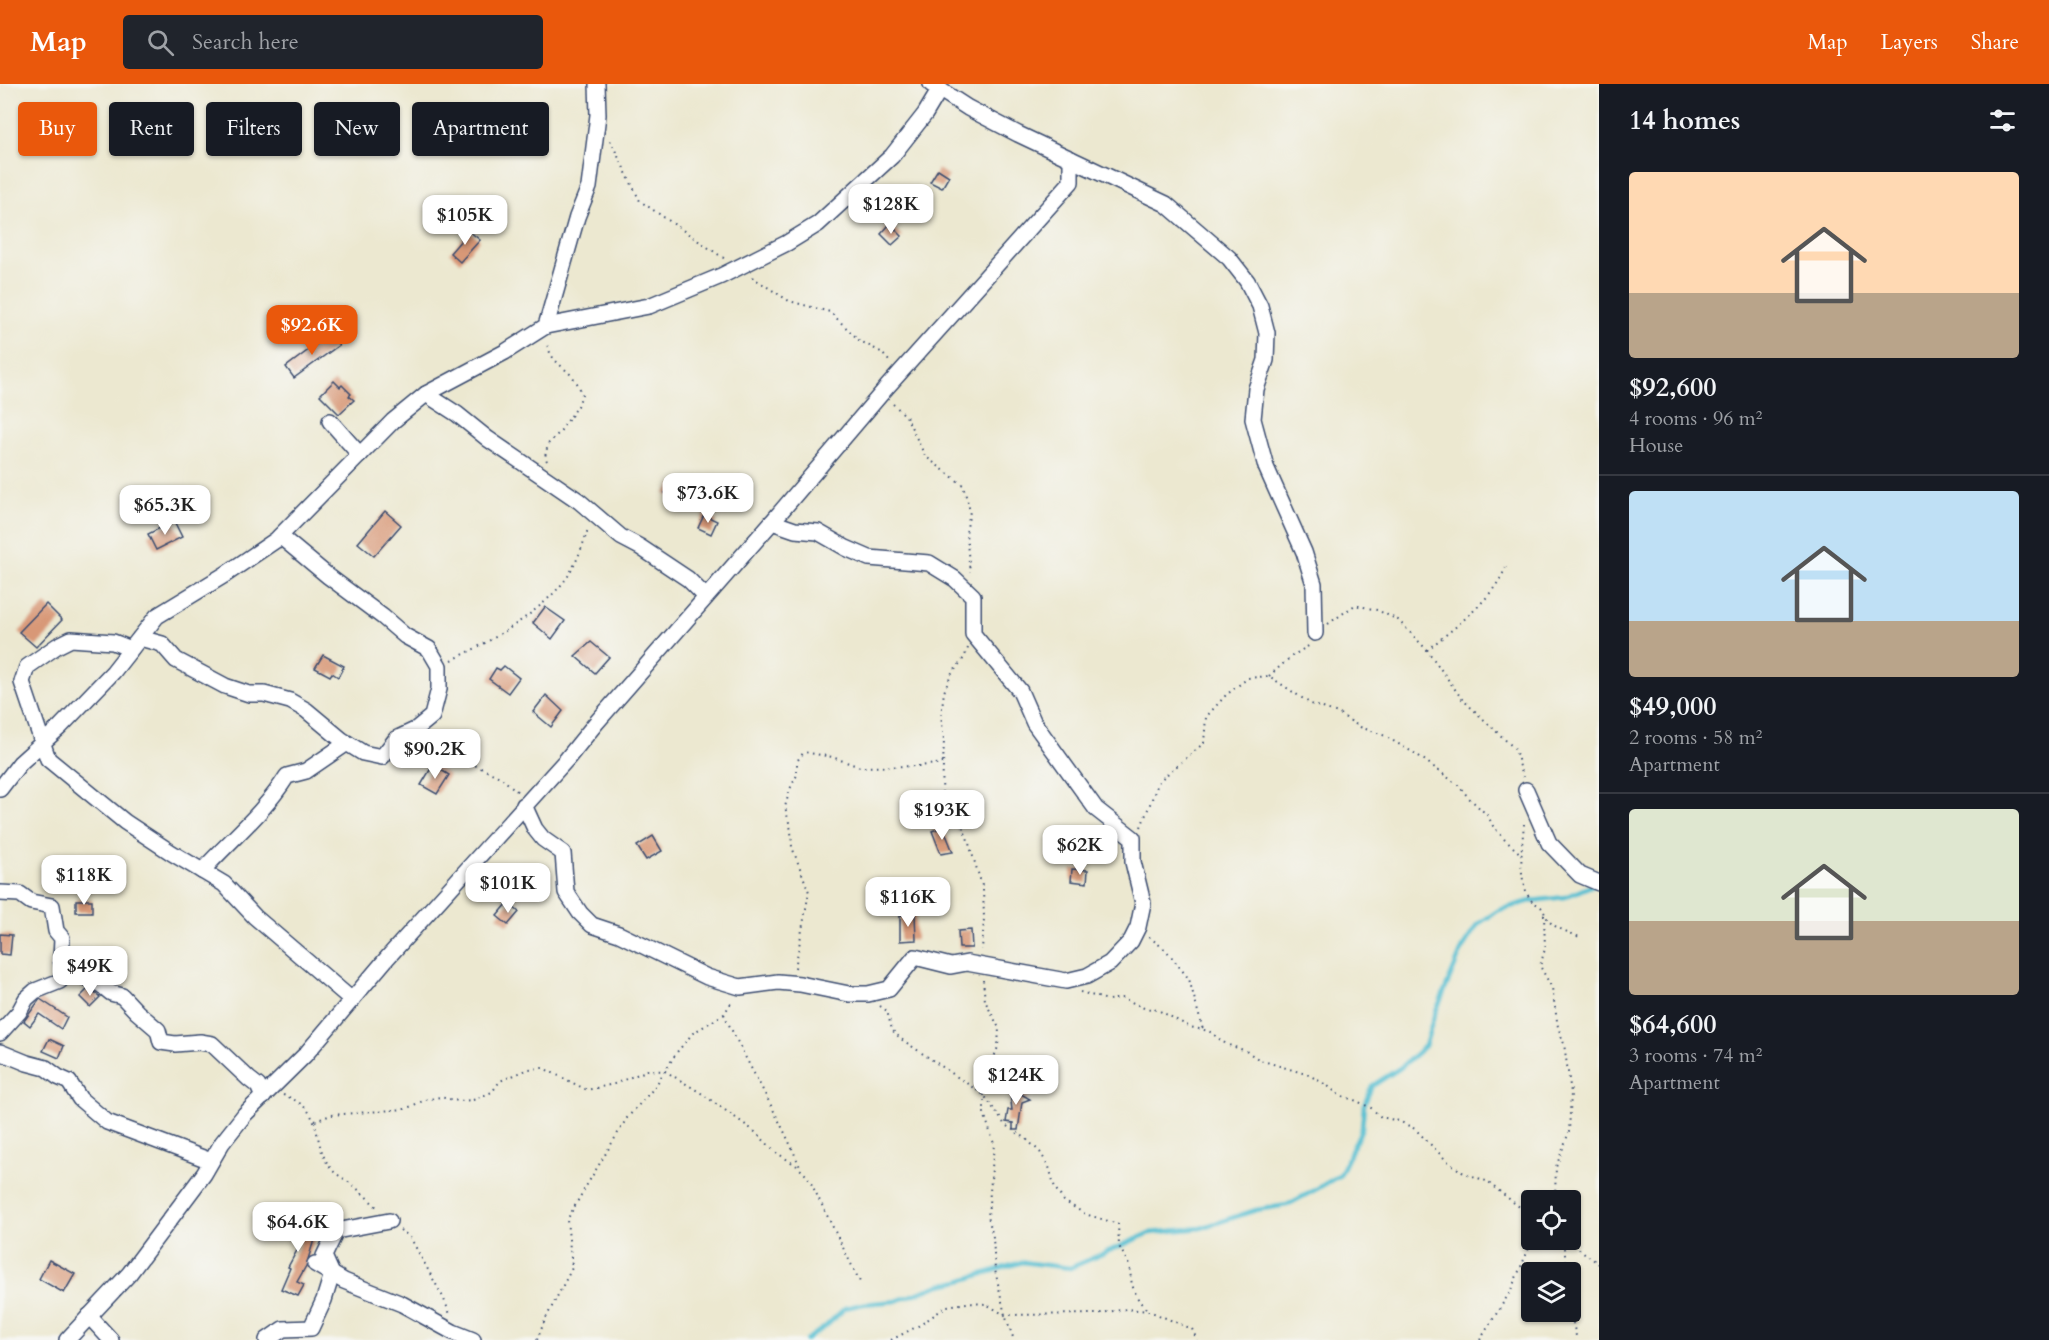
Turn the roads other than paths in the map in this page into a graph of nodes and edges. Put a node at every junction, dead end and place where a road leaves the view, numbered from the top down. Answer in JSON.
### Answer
{"nodes":[{"id":1,"x":597,"y":84,"type":"edge"},
{"id":2,"x":936,"y":87,"type":"edge"},
{"id":3,"x":1071,"y":159,"type":"junction"},
{"id":4,"x":546,"y":326,"type":"junction"},
{"id":5,"x":426,"y":394,"type":"junction"},
{"id":6,"x":330,"y":421,"type":"dead end"},
{"id":7,"x":360,"y":455,"type":"junction"},
{"id":8,"x":772,"y":522,"type":"junction"},
{"id":9,"x":280,"y":536,"type":"junction"},
{"id":10,"x":706,"y":597,"type":"junction"},
{"id":11,"x":1315,"y":633,"type":"road end"},
{"id":12,"x":135,"y":644,"type":"junction"},
{"id":13,"x":42,"y":743,"type":"junction"},
{"id":14,"x":348,"y":743,"type":"junction"},
{"id":15,"x":0,"y":789,"type":"edge"},
{"id":16,"x":1526,"y":790,"type":"road end"},
{"id":17,"x":524,"y":805,"type":"junction"},
{"id":18,"x":202,"y":871,"type":"junction"},
{"id":19,"x":1599,"y":883,"type":"edge"},
{"id":20,"x":0,"y":893,"type":"edge"},
{"id":21,"x":64,"y":971,"type":"junction"},
{"id":22,"x":352,"y":1000,"type":"junction"},
{"id":23,"x":0,"y":1033,"type":"edge"},
{"id":24,"x":0,"y":1052,"type":"edge"},
{"id":25,"x":267,"y":1094,"type":"junction"},
{"id":26,"x":211,"y":1161,"type":"junction"},
{"id":27,"x":388,"y":1221,"type":"road end"},
{"id":28,"x":315,"y":1264,"type":"dead end"},
{"id":29,"x":332,"y":1274,"type":"junction"},
{"id":30,"x":89,"y":1316,"type":"junction"},
{"id":31,"x":68,"y":1340,"type":"edge"},
{"id":32,"x":111,"y":1340,"type":"edge"},
{"id":33,"x":267,"y":1340,"type":"edge"},
{"id":34,"x":473,"y":1340,"type":"edge"}],
"edges":[{"from":1,"to":4,"type":"street"},
{"from":2,"to":3,"type":"street"},
{"from":2,"to":4,"type":"street"},
{"from":3,"to":8,"type":"street"},
{"from":3,"to":11,"type":"street"},
{"from":4,"to":5,"type":"street"},
{"from":5,"to":7,"type":"street"},
{"from":5,"to":10,"type":"street"},
{"from":6,"to":7,"type":"street"},
{"from":7,"to":9,"type":"street"},
{"from":8,"to":10,"type":"street"},
{"from":8,"to":17,"type":"street"},
{"from":9,"to":12,"type":"street"},
{"from":9,"to":14,"type":"street"},
{"from":10,"to":17,"type":"street"},
{"from":12,"to":13,"type":"street"},
{"from":12,"to":13,"type":"street"},
{"from":12,"to":14,"type":"street"},
{"from":13,"to":15,"type":"street"},
{"from":13,"to":18,"type":"street"},
{"from":14,"to":18,"type":"street"},
{"from":16,"to":19,"type":"street"},
{"from":17,"to":22,"type":"street"},
{"from":18,"to":22,"type":"street"},
{"from":20,"to":21,"type":"street"},
{"from":21,"to":23,"type":"street"},
{"from":21,"to":25,"type":"street"},
{"from":22,"to":25,"type":"street"},
{"from":24,"to":26,"type":"street"},
{"from":25,"to":26,"type":"street"},
{"from":26,"to":30,"type":"street"},
{"from":27,"to":29,"type":"street"},
{"from":28,"to":29,"type":"street"},
{"from":29,"to":33,"type":"street"},
{"from":29,"to":34,"type":"street"},
{"from":30,"to":31,"type":"street"},
{"from":30,"to":32,"type":"street"}]}
